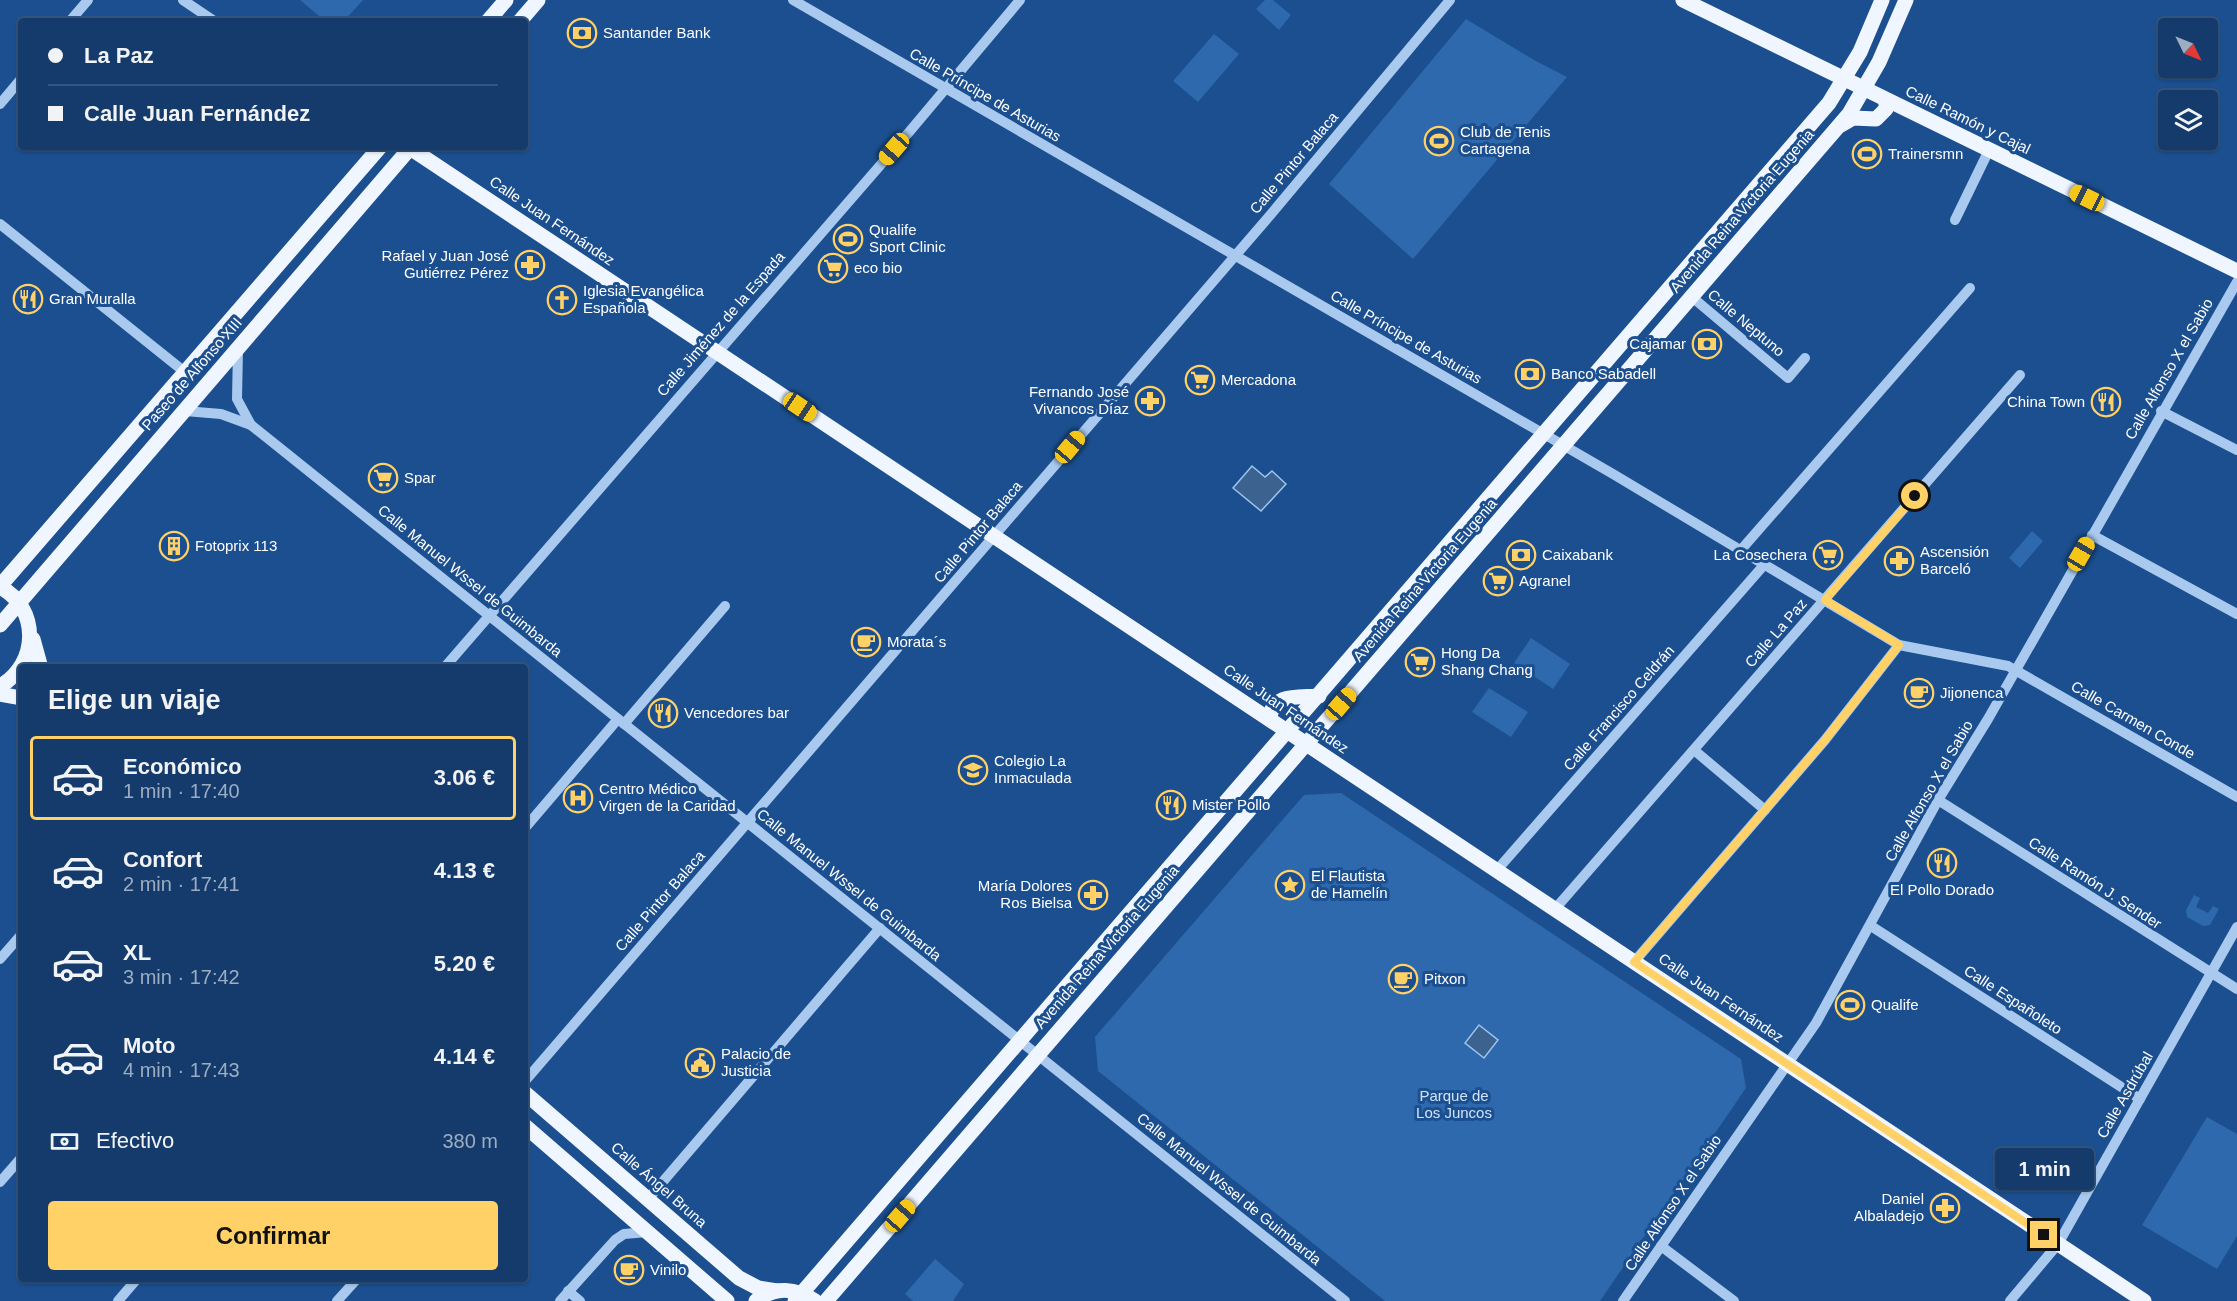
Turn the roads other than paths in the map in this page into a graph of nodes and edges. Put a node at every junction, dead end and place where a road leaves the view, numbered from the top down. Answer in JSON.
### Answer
{"nodes":[{"id":1,"x":88,"y":0,"type":"edge"},
{"id":2,"x":183,"y":0,"type":"edge"},
{"id":3,"x":506,"y":0,"type":"edge"},
{"id":4,"x":538,"y":0,"type":"edge"},
{"id":5,"x":793,"y":0,"type":"edge"},
{"id":6,"x":1020,"y":0,"type":"edge"},
{"id":7,"x":1450,"y":0,"type":"edge"},
{"id":8,"x":1683,"y":0,"type":"edge"},
{"id":9,"x":1882,"y":0,"type":"edge"},
{"id":10,"x":1906,"y":0,"type":"edge"},
{"id":11,"x":73,"y":18,"type":"edge"},
{"id":12,"x":210,"y":18,"type":"edge"},
{"id":13,"x":491,"y":18,"type":"edge"},
{"id":14,"x":523,"y":18,"type":"edge"},
{"id":15,"x":1845,"y":80,"type":"junction"},
{"id":16,"x":18,"y":83,"type":"edge"},
{"id":17,"x":944,"y":89,"type":"junction"},
{"id":18,"x":1865,"y":90,"type":"junction"},
{"id":19,"x":1886,"y":100,"type":"junction"},
{"id":20,"x":0,"y":104,"type":"edge"},
{"id":21,"x":1838,"y":126,"type":"junction"},
{"id":22,"x":377,"y":150,"type":"edge"},
{"id":23,"x":407,"y":150,"type":"edge"},
{"id":24,"x":414,"y":150,"type":"edge"},
{"id":25,"x":1989,"y":150,"type":"junction"},
{"id":26,"x":1955,"y":220,"type":"dead end"},
{"id":27,"x":0,"y":224,"type":"edge"},
{"id":28,"x":1235,"y":255,"type":"junction"},
{"id":29,"x":2237,"y":271,"type":"edge"},
{"id":30,"x":2237,"y":282,"type":"edge"},
{"id":31,"x":1970,"y":288,"type":"dead end"},
{"id":32,"x":1692,"y":297,"type":"junction"},
{"id":33,"x":238,"y":349,"type":"junction"},
{"id":34,"x":717,"y":352,"type":"junction"},
{"id":35,"x":1805,"y":358,"type":"dead end"},
{"id":36,"x":186,"y":373,"type":"junction"},
{"id":37,"x":2020,"y":375,"type":"dead end"},
{"id":38,"x":185,"y":411,"type":"junction"},
{"id":39,"x":2161,"y":411,"type":"junction"},
{"id":40,"x":147,"y":417,"type":"junction"},
{"id":41,"x":251,"y":425,"type":"junction"},
{"id":42,"x":1545,"y":434,"type":"junction"},
{"id":43,"x":1564,"y":446,"type":"junction"},
{"id":44,"x":2237,"y":450,"type":"edge"},
{"id":45,"x":2092,"y":535,"type":"junction"},
{"id":46,"x":994,"y":536,"type":"junction"},
{"id":47,"x":1740,"y":551,"type":"junction"},
{"id":48,"x":1764,"y":565,"type":"junction"},
{"id":49,"x":0,"y":586,"type":"edge"},
{"id":50,"x":1825,"y":600,"type":"junction"},
{"id":51,"x":19,"y":603,"type":"junction"},
{"id":52,"x":725,"y":606,"type":"dead end"},
{"id":53,"x":2237,"y":614,"type":"edge"},
{"id":54,"x":489,"y":616,"type":"junction"},
{"id":55,"x":0,"y":625,"type":"edge"},
{"id":56,"x":30,"y":628,"type":"junction"},
{"id":57,"x":1899,"y":645,"type":"junction"},
{"id":58,"x":22,"y":664,"type":"edge"},
{"id":59,"x":40,"y":664,"type":"edge"},
{"id":60,"x":447,"y":664,"type":"edge"},
{"id":61,"x":2015,"y":670,"type":"junction"},
{"id":62,"x":18,"y":671,"type":"edge"},
{"id":63,"x":0,"y":686,"type":"edge"},
{"id":64,"x":0,"y":694,"type":"edge"},
{"id":65,"x":1319,"y":696,"type":"junction"},
{"id":66,"x":18,"y":697,"type":"edge"},
{"id":67,"x":1269,"y":719,"type":"junction"},
{"id":68,"x":621,"y":721,"type":"junction"},
{"id":69,"x":1288,"y":731,"type":"junction"},
{"id":70,"x":1307,"y":744,"type":"junction"},
{"id":71,"x":1694,"y":750,"type":"junction"},
{"id":72,"x":2237,"y":797,"type":"edge"},
{"id":73,"x":1938,"y":800,"type":"junction"},
{"id":74,"x":1765,"y":810,"type":"junction"},
{"id":75,"x":747,"y":822,"type":"junction"},
{"id":76,"x":528,"y":825,"type":"edge"},
{"id":77,"x":1497,"y":870,"type":"junction"},
{"id":78,"x":1555,"y":909,"type":"junction"},
{"id":79,"x":1870,"y":926,"type":"junction"},
{"id":80,"x":2237,"y":927,"type":"edge"},
{"id":81,"x":880,"y":928,"type":"junction"},
{"id":82,"x":18,"y":938,"type":"edge"},
{"id":83,"x":0,"y":959,"type":"edge"},
{"id":84,"x":1634,"y":962,"type":"junction"},
{"id":85,"x":2211,"y":974,"type":"junction"},
{"id":86,"x":2237,"y":989,"type":"edge"},
{"id":87,"x":1020,"y":1041,"type":"junction"},
{"id":88,"x":1038,"y":1055,"type":"junction"},
{"id":89,"x":1787,"y":1063,"type":"junction"},
{"id":90,"x":528,"y":1078,"type":"edge"},
{"id":91,"x":528,"y":1096,"type":"edge"},
{"id":92,"x":2140,"y":1100,"type":"junction"},
{"id":93,"x":528,"y":1129,"type":"edge"},
{"id":94,"x":18,"y":1161,"type":"edge"},
{"id":95,"x":0,"y":1182,"type":"edge"},
{"id":96,"x":648,"y":1199,"type":"junction"},
{"id":97,"x":648,"y":1232,"type":"junction"},
{"id":98,"x":2058,"y":1244,"type":"junction"},
{"id":99,"x":1661,"y":1246,"type":"junction"},
{"id":100,"x":134,"y":1282,"type":"edge"},
{"id":101,"x":354,"y":1282,"type":"edge"},
{"id":102,"x":568,"y":1291,"type":"junction"},
{"id":103,"x":777,"y":1291,"type":"junction"},
{"id":104,"x":804,"y":1298,"type":"edge"},
{"id":105,"x":118,"y":1301,"type":"edge"},
{"id":106,"x":337,"y":1301,"type":"edge"},
{"id":107,"x":560,"y":1301,"type":"edge"},
{"id":108,"x":580,"y":1301,"type":"edge"},
{"id":109,"x":728,"y":1301,"type":"edge"},
{"id":110,"x":756,"y":1301,"type":"edge"},
{"id":111,"x":826,"y":1301,"type":"edge"},
{"id":112,"x":1345,"y":1301,"type":"edge"},
{"id":113,"x":1623,"y":1301,"type":"edge"},
{"id":114,"x":1734,"y":1301,"type":"edge"},
{"id":115,"x":2010,"y":1301,"type":"edge"},
{"id":116,"x":2144,"y":1301,"type":"edge"}],
"edges":[{"from":1,"to":11,"type":"street"},
{"from":2,"to":12,"type":"street"},
{"from":3,"to":13,"type":"main road"},
{"from":4,"to":14,"type":"main road"},
{"from":5,"to":17,"type":"street","name":"Calle Príncipe de Asturias"},
{"from":6,"to":17,"type":"street","name":"Calle Jiménez de la Espada"},
{"from":7,"to":28,"type":"street","name":"Calle Pintor Balaca"},
{"from":8,"to":15,"type":"main road","name":"Calle Ramón y Cajal"},
{"from":9,"to":15,"type":"main road","name":"Avenida Reina Victoria Eugenia"},
{"from":10,"to":18,"type":"main road","name":"Avenida Reina Victoria Eugenia"},
{"from":15,"to":18,"type":"main road","name":"Calle Ramón y Cajal"},
{"from":15,"to":42,"type":"main road","name":"Avenida Reina Victoria Eugenia"},
{"from":16,"to":20,"type":"street"},
{"from":17,"to":28,"type":"street","name":"Calle Príncipe de Asturias"},
{"from":17,"to":34,"type":"street","name":"Calle Jiménez de la Espada"},
{"from":18,"to":19,"type":"main road","name":"Calle Ramón y Cajal"},
{"from":18,"to":21,"type":"main road","name":"Avenida Reina Victoria Eugenia"},
{"from":19,"to":21,"type":"main road"},
{"from":19,"to":25,"type":"main road","name":"Calle Ramón y Cajal"},
{"from":21,"to":32,"type":"main road","name":"Avenida Reina Victoria Eugenia"},
{"from":22,"to":36,"type":"main road","name":"Paseo de Alfonso XIII"},
{"from":23,"to":33,"type":"main road","name":"Paseo de Alfonso XIII"},
{"from":24,"to":34,"type":"main road","name":"Calle Juan Fernández"},
{"from":25,"to":26,"type":"street"},
{"from":25,"to":29,"type":"main road","name":"Calle Ramón y Cajal"},
{"from":27,"to":36,"type":"street"},
{"from":28,"to":42,"type":"street","name":"Calle Príncipe de Asturias"},
{"from":28,"to":46,"type":"street","name":"Calle Pintor Balaca"},
{"from":30,"to":39,"type":"street","name":"Calle Alfonso X el Sabio"},
{"from":31,"to":47,"type":"street"},
{"from":32,"to":35,"type":"street","name":"Calle Neptuno"},
{"from":32,"to":43,"type":"main road","name":"Avenida Reina Victoria Eugenia"},
{"from":33,"to":38,"type":"main road","name":"Paseo de Alfonso XIII"},
{"from":33,"to":41,"type":"street","name":"Calle Manuel Wssel de Guimbarda"},
{"from":34,"to":46,"type":"main road","name":"Calle Juan Fernández"},
{"from":34,"to":54,"type":"street","name":"Calle Jiménez de la Espada"},
{"from":36,"to":40,"type":"main road","name":"Paseo de Alfonso XIII"},
{"from":37,"to":50,"type":"street","name":"Calle La Paz"},
{"from":38,"to":40,"type":"main road"},
{"from":38,"to":41,"type":"street","name":"Calle Manuel Wssel de Guimbarda"},
{"from":38,"to":51,"type":"main road","name":"Paseo de Alfonso XIII"},
{"from":39,"to":44,"type":"street"},
{"from":39,"to":45,"type":"street","name":"Calle Alfonso X el Sabio"},
{"from":40,"to":49,"type":"main road","name":"Paseo de Alfonso XIII"},
{"from":41,"to":54,"type":"street","name":"Calle Manuel Wssel de Guimbarda"},
{"from":42,"to":43,"type":"street","name":"Calle Príncipe de Asturias"},
{"from":42,"to":65,"type":"main road","name":"Avenida Reina Victoria Eugenia"},
{"from":43,"to":47,"type":"street","name":"Calle Príncipe de Asturias"},
{"from":43,"to":70,"type":"main road","name":"Avenida Reina Victoria Eugenia"},
{"from":45,"to":53,"type":"street"},
{"from":45,"to":61,"type":"street","name":"Calle Alfonso X el Sabio"},
{"from":46,"to":67,"type":"main road","name":"Calle Juan Fernández"},
{"from":46,"to":75,"type":"street","name":"Calle Pintor Balaca"},
{"from":47,"to":48,"type":"street","name":"Calle Príncipe de Asturias"},
{"from":48,"to":50,"type":"street","name":"Calle Príncipe de Asturias"},
{"from":48,"to":77,"type":"street","name":"Calle Francisco Celdrán"},
{"from":49,"to":51,"type":"main road"},
{"from":50,"to":57,"type":"street","name":"Calle Príncipe de Asturias"},
{"from":50,"to":71,"type":"street","name":"Calle La Paz"},
{"from":51,"to":55,"type":"main road","name":"Paseo de Alfonso XIII"},
{"from":51,"to":56,"type":"main road"},
{"from":52,"to":68,"type":"street"},
{"from":54,"to":60,"type":"street","name":"Calle Jiménez de la Espada"},
{"from":54,"to":68,"type":"street","name":"Calle Manuel Wssel de Guimbarda"},
{"from":56,"to":58,"type":"main road"},
{"from":56,"to":59,"type":"main road"},
{"from":57,"to":61,"type":"street","name":"Calle Príncipe de Asturias"},
{"from":57,"to":74,"type":"street"},
{"from":61,"to":72,"type":"street","name":"Calle Carmen Conde"},
{"from":61,"to":73,"type":"street","name":"Calle Alfonso X el Sabio"},
{"from":62,"to":63,"type":"main road"},
{"from":64,"to":66,"type":"main road"},
{"from":65,"to":67,"type":"main road"},
{"from":65,"to":69,"type":"main road","name":"Avenida Reina Victoria Eugenia"},
{"from":67,"to":69,"type":"main road","name":"Calle Juan Fernández"},
{"from":68,"to":75,"type":"street","name":"Calle Manuel Wssel de Guimbarda"},
{"from":68,"to":76,"type":"street"},
{"from":69,"to":70,"type":"main road","name":"Calle Juan Fernández"},
{"from":69,"to":87,"type":"main road","name":"Avenida Reina Victoria Eugenia"},
{"from":70,"to":77,"type":"main road","name":"Calle Juan Fernández"},
{"from":70,"to":88,"type":"main road","name":"Avenida Reina Victoria Eugenia"},
{"from":71,"to":74,"type":"street"},
{"from":71,"to":78,"type":"street","name":"Calle La Paz"},
{"from":73,"to":79,"type":"street","name":"Calle Alfonso X el Sabio"},
{"from":73,"to":85,"type":"street","name":"Calle Ramón J. Sender"},
{"from":74,"to":84,"type":"street"},
{"from":75,"to":81,"type":"street","name":"Calle Manuel Wssel de Guimbarda"},
{"from":75,"to":90,"type":"street","name":"Calle Pintor Balaca"},
{"from":77,"to":78,"type":"main road","name":"Calle Juan Fernández"},
{"from":78,"to":84,"type":"main road","name":"Calle Juan Fernández"},
{"from":79,"to":89,"type":"street","name":"Calle Alfonso X el Sabio"},
{"from":79,"to":92,"type":"street","name":"Calle Españoleto"},
{"from":80,"to":85,"type":"street","name":"Calle Asdrúbal"},
{"from":81,"to":87,"type":"street","name":"Calle Manuel Wssel de Guimbarda"},
{"from":81,"to":96,"type":"street"},
{"from":82,"to":83,"type":"street"},
{"from":84,"to":89,"type":"main road","name":"Calle Juan Fernández"},
{"from":85,"to":86,"type":"street","name":"Calle Ramón J. Sender"},
{"from":85,"to":92,"type":"street","name":"Calle Asdrúbal"},
{"from":87,"to":88,"type":"street","name":"Calle Manuel Wssel de Guimbarda"},
{"from":87,"to":104,"type":"main road","name":"Avenida Reina Victoria Eugenia"},
{"from":88,"to":111,"type":"main road","name":"Avenida Reina Victoria Eugenia"},
{"from":88,"to":112,"type":"street","name":"Calle Manuel Wssel de Guimbarda"},
{"from":89,"to":98,"type":"main road","name":"Calle Juan Fernández"},
{"from":89,"to":99,"type":"street","name":"Calle Alfonso X el Sabio"},
{"from":91,"to":96,"type":"main road","name":"Calle Ángel Bruna"},
{"from":92,"to":98,"type":"street","name":"Calle Asdrúbal"},
{"from":93,"to":97,"type":"main road"},
{"from":94,"to":95,"type":"street"},
{"from":96,"to":103,"type":"main road","name":"Calle Ángel Bruna"},
{"from":97,"to":102,"type":"street"},
{"from":97,"to":109,"type":"main road"},
{"from":98,"to":115,"type":"street","name":"Calle Asdrúbal"},
{"from":98,"to":116,"type":"main road","name":"Calle Juan Fernández"},
{"from":99,"to":113,"type":"street","name":"Calle Alfonso X el Sabio"},
{"from":99,"to":114,"type":"street"},
{"from":100,"to":105,"type":"street"},
{"from":101,"to":106,"type":"street"},
{"from":102,"to":107,"type":"street"},
{"from":102,"to":108,"type":"street"},
{"from":103,"to":104,"type":"main road","name":"Avenida Reina Victoria Eugenia"},
{"from":103,"to":110,"type":"main road"}]}
